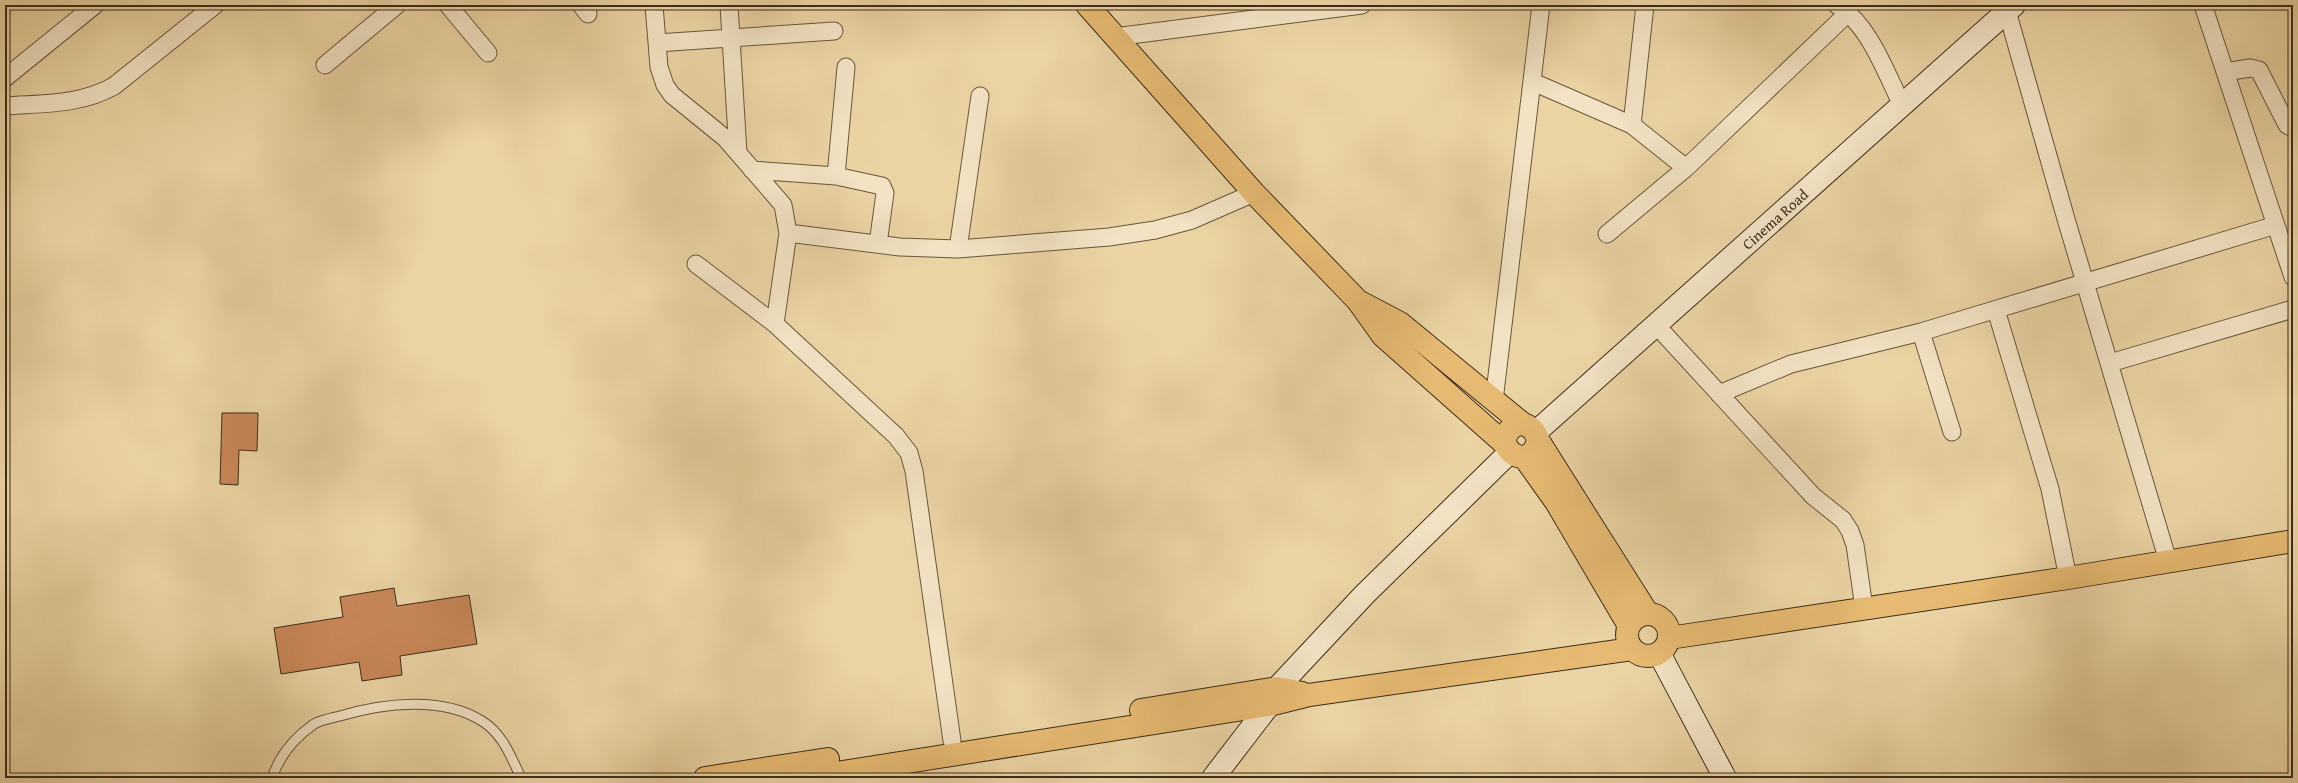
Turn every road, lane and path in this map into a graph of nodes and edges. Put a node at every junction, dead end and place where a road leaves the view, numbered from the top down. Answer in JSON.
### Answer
{"nodes":[{"id":1,"x":95,"y":5,"type":"edge"},
{"id":2,"x":215,"y":5,"type":"edge"},
{"id":3,"x":396,"y":5,"type":"edge"},
{"id":4,"x":448,"y":5,"type":"edge"},
{"id":5,"x":654,"y":5,"type":"edge"},
{"id":6,"x":729,"y":5,"type":"edge"},
{"id":7,"x":1087,"y":5,"type":"edge"},
{"id":8,"x":1362,"y":5,"type":"edge"},
{"id":9,"x":1541,"y":5,"type":"edge"},
{"id":10,"x":1645,"y":5,"type":"edge"},
{"id":11,"x":2203,"y":5,"type":"edge"},
{"id":12,"x":1843,"y":8,"type":"edge"},
{"id":13,"x":2011,"y":8,"type":"edge"},
{"id":14,"x":834,"y":31,"type":"dead end"},
{"id":15,"x":1115,"y":37,"type":"junction"},
{"id":16,"x":732,"y":38,"type":"junction"},
{"id":17,"x":657,"y":43,"type":"junction"},
{"id":18,"x":488,"y":54,"type":"dead end"},
{"id":19,"x":325,"y":65,"type":"dead end"},
{"id":20,"x":846,"y":67,"type":"dead end"},
{"id":21,"x":2225,"y":72,"type":"junction"},
{"id":22,"x":5,"y":78,"type":"edge"},
{"id":23,"x":1533,"y":82,"type":"junction"},
{"id":24,"x":980,"y":96,"type":"dead end"},
{"id":25,"x":1902,"y":105,"type":"junction"},
{"id":26,"x":5,"y":106,"type":"edge"},
{"id":27,"x":1632,"y":125,"type":"junction"},
{"id":28,"x":2293,"y":128,"type":"edge"},
{"id":29,"x":738,"y":153,"type":"junction"},
{"id":30,"x":1686,"y":168,"type":"junction"},
{"id":31,"x":752,"y":170,"type":"junction"},
{"id":32,"x":836,"y":176,"type":"junction"},
{"id":33,"x":1254,"y":193,"type":"junction"},
{"id":34,"x":2276,"y":225,"type":"junction"},
{"id":35,"x":788,"y":233,"type":"junction"},
{"id":36,"x":1607,"y":234,"type":"dead end"},
{"id":37,"x":878,"y":244,"type":"junction"},
{"id":38,"x":958,"y":249,"type":"junction"},
{"id":39,"x":696,"y":264,"type":"dead end"},
{"id":40,"x":2293,"y":277,"type":"edge"},
{"id":41,"x":2086,"y":283,"type":"junction"},
{"id":42,"x":1358,"y":301,"type":"junction"},
{"id":43,"x":2293,"y":309,"type":"edge"},
{"id":44,"x":1996,"y":310,"type":"junction"},
{"id":45,"x":775,"y":324,"type":"junction"},
{"id":46,"x":1656,"y":325,"type":"junction"},
{"id":47,"x":1921,"y":332,"type":"junction"},
{"id":48,"x":2110,"y":363,"type":"junction"},
{"id":49,"x":1719,"y":394,"type":"junction"},
{"id":50,"x":1494,"y":401,"type":"junction"},
{"id":51,"x":1532,"y":432,"type":"junction"},
{"id":52,"x":1952,"y":432,"type":"dead end"},
{"id":53,"x":1513,"y":451,"type":"junction"},
{"id":54,"x":2293,"y":541,"type":"edge"},
{"id":55,"x":2168,"y":561,"type":"junction"},
{"id":56,"x":2068,"y":578,"type":"junction"},
{"id":57,"x":1864,"y":608,"type":"junction"},
{"id":58,"x":1648,"y":614,"type":"junction"},
{"id":59,"x":1629,"y":626,"type":"junction"},
{"id":60,"x":1652,"y":649,"type":"junction"},
{"id":61,"x":1273,"y":696,"type":"junction"},
{"id":62,"x":952,"y":741,"type":"junction"},
{"id":63,"x":272,"y":778,"type":"edge"},
{"id":64,"x":521,"y":778,"type":"edge"},
{"id":65,"x":705,"y":778,"type":"edge"},
{"id":66,"x":805,"y":778,"type":"edge"},
{"id":67,"x":1214,"y":778,"type":"edge"},
{"id":68,"x":1708,"y":778,"type":"edge"},
{"id":69,"x":1725,"y":778,"type":"edge"}],
"edges":[{"from":1,"to":22,"type":"street"},
{"from":2,"to":26,"type":"street"},
{"from":3,"to":19,"type":"street"},
{"from":4,"to":18,"type":"street"},
{"from":5,"to":17,"type":"street"},
{"from":6,"to":16,"type":"street"},
{"from":7,"to":15,"type":"main road"},
{"from":8,"to":15,"type":"street"},
{"from":9,"to":23,"type":"street"},
{"from":10,"to":27,"type":"street"},
{"from":11,"to":21,"type":"street"},
{"from":12,"to":25,"type":"street"},
{"from":12,"to":30,"type":"street"},
{"from":13,"to":25,"type":"street","name":"Cinema Road"},
{"from":13,"to":41,"type":"street"},
{"from":14,"to":16,"type":"street"},
{"from":15,"to":33,"type":"main road"},
{"from":16,"to":17,"type":"street"},
{"from":16,"to":29,"type":"street"},
{"from":17,"to":29,"type":"street"},
{"from":20,"to":32,"type":"street"},
{"from":21,"to":28,"type":"street"},
{"from":21,"to":34,"type":"street"},
{"from":23,"to":27,"type":"street"},
{"from":23,"to":50,"type":"street"},
{"from":24,"to":38,"type":"street"},
{"from":25,"to":46,"type":"street","name":"Cinema Road"},
{"from":27,"to":30,"type":"street"},
{"from":29,"to":31,"type":"street"},
{"from":30,"to":36,"type":"street"},
{"from":31,"to":32,"type":"street"},
{"from":31,"to":35,"type":"street"},
{"from":32,"to":37,"type":"street"},
{"from":33,"to":38,"type":"street"},
{"from":33,"to":42,"type":"main road"},
{"from":34,"to":40,"type":"street"},
{"from":34,"to":41,"type":"street"},
{"from":35,"to":37,"type":"street"},
{"from":35,"to":45,"type":"street"},
{"from":37,"to":38,"type":"street"},
{"from":39,"to":45,"type":"street"},
{"from":41,"to":44,"type":"street"},
{"from":41,"to":48,"type":"street"},
{"from":42,"to":50,"type":"main road"},
{"from":42,"to":53,"type":"main road"},
{"from":43,"to":48,"type":"street"},
{"from":44,"to":47,"type":"street"},
{"from":44,"to":56,"type":"street"},
{"from":45,"to":62,"type":"street"},
{"from":46,"to":49,"type":"street"},
{"from":46,"to":51,"type":"street","name":"Cinema Road"},
{"from":47,"to":49,"type":"street"},
{"from":47,"to":52,"type":"street"},
{"from":48,"to":55,"type":"street"},
{"from":49,"to":57,"type":"street"},
{"from":50,"to":51,"type":"main road"},
{"from":51,"to":53,"type":"main road"},
{"from":51,"to":53,"type":"main road"},
{"from":51,"to":58,"type":"main road"},
{"from":53,"to":59,"type":"main road"},
{"from":53,"to":61,"type":"street"},
{"from":54,"to":55,"type":"main road"},
{"from":55,"to":56,"type":"main road"},
{"from":56,"to":57,"type":"main road"},
{"from":57,"to":60,"type":"main road"},
{"from":58,"to":59,"type":"main road"},
{"from":58,"to":60,"type":"main road"},
{"from":59,"to":60,"type":"main road"},
{"from":60,"to":61,"type":"main road"},
{"from":60,"to":68,"type":"street"},
{"from":60,"to":69,"type":"street"},
{"from":61,"to":62,"type":"main road"},
{"from":61,"to":66,"type":"main road"},
{"from":61,"to":67,"type":"street"},
{"from":62,"to":65,"type":"main road"},
{"from":63,"to":64,"type":"lane"}]}
